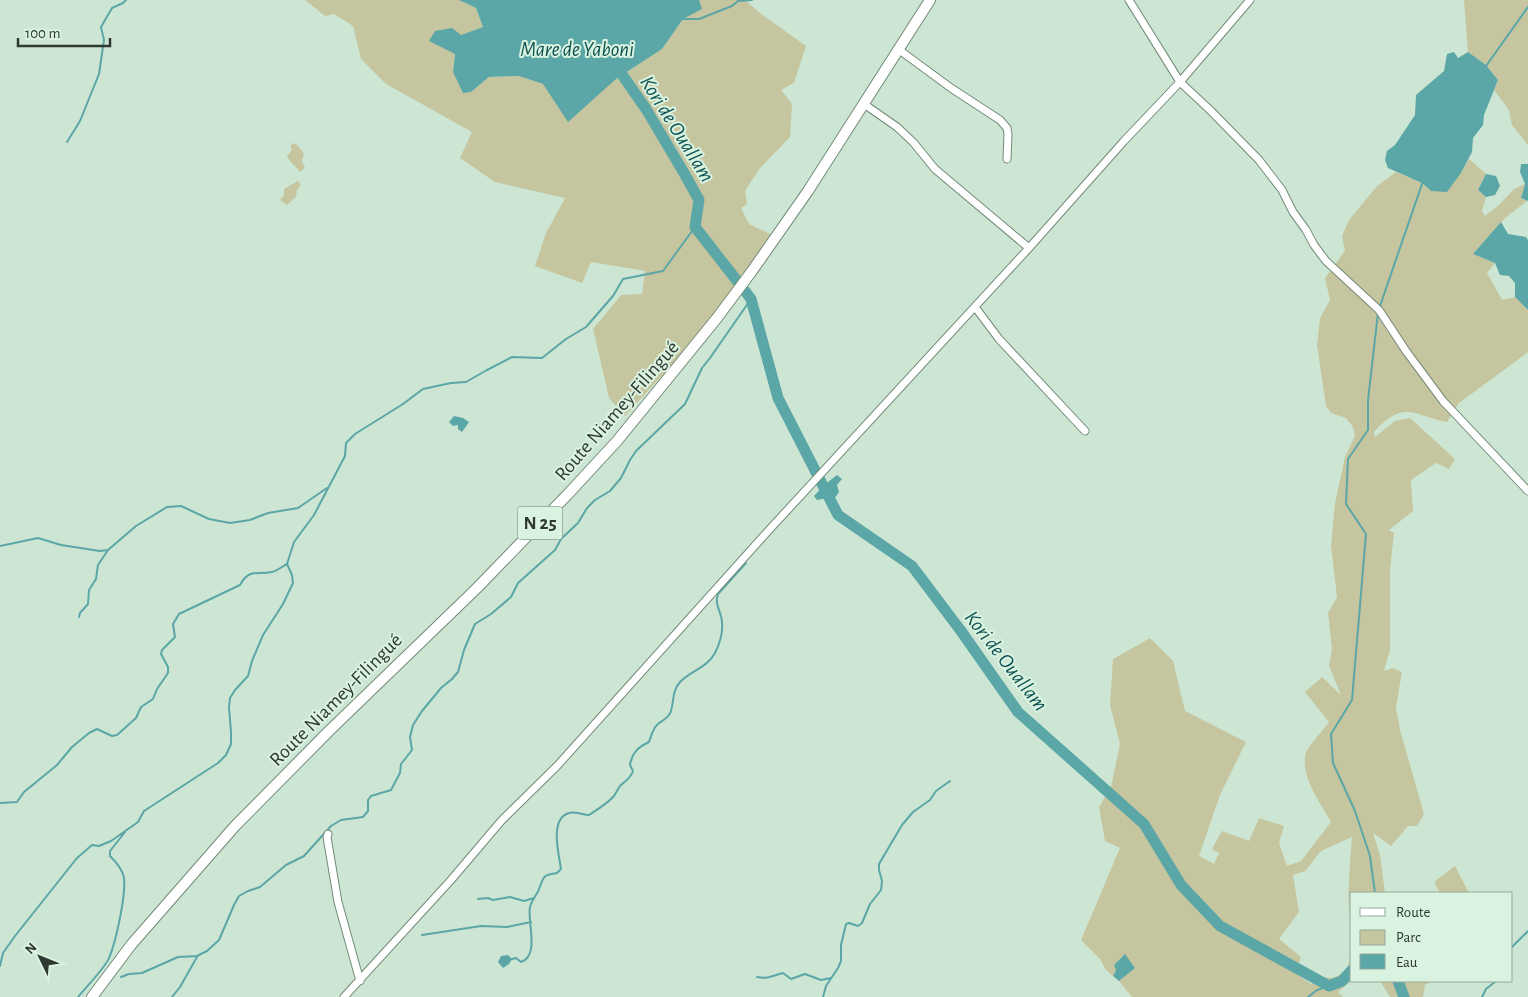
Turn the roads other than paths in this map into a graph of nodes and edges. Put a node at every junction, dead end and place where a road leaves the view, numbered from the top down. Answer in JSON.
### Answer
{"nodes":[{"id":1,"x":930,"y":0,"type":"edge"},
{"id":2,"x":1128,"y":0,"type":"edge"},
{"id":3,"x":1250,"y":0,"type":"edge"},
{"id":4,"x":898,"y":49,"type":"junction"},
{"id":5,"x":1180,"y":82,"type":"junction"},
{"id":6,"x":864,"y":104,"type":"junction"},
{"id":7,"x":1007,"y":158,"type":"dead end"},
{"id":8,"x":1029,"y":248,"type":"junction"},
{"id":9,"x":975,"y":307,"type":"junction"},
{"id":10,"x":1085,"y":431,"type":"dead end"},
{"id":11,"x":1528,"y":491,"type":"edge"},
{"id":12,"x":328,"y":834,"type":"dead end"},
{"id":13,"x":360,"y":981,"type":"junction"},
{"id":14,"x":92,"y":997,"type":"edge"},
{"id":15,"x":344,"y":997,"type":"edge"}],
"edges":[{"from":1,"to":4,"type":"main road","name":"Route Niamey-Filingué","number":"N 25"},
{"from":2,"to":5,"type":"street"},
{"from":3,"to":5,"type":"street"},
{"from":4,"to":6,"type":"main road","name":"Route Niamey-Filingué","number":"N 25"},
{"from":4,"to":7,"type":"street"},
{"from":5,"to":8,"type":"street"},
{"from":5,"to":11,"type":"street"},
{"from":6,"to":8,"type":"street"},
{"from":6,"to":14,"type":"main road","name":"Route Niamey-Filingué","number":"N 25"},
{"from":8,"to":9,"type":"street"},
{"from":9,"to":10,"type":"street"},
{"from":9,"to":13,"type":"street"},
{"from":12,"to":13,"type":"street"},
{"from":13,"to":15,"type":"street"}]}
